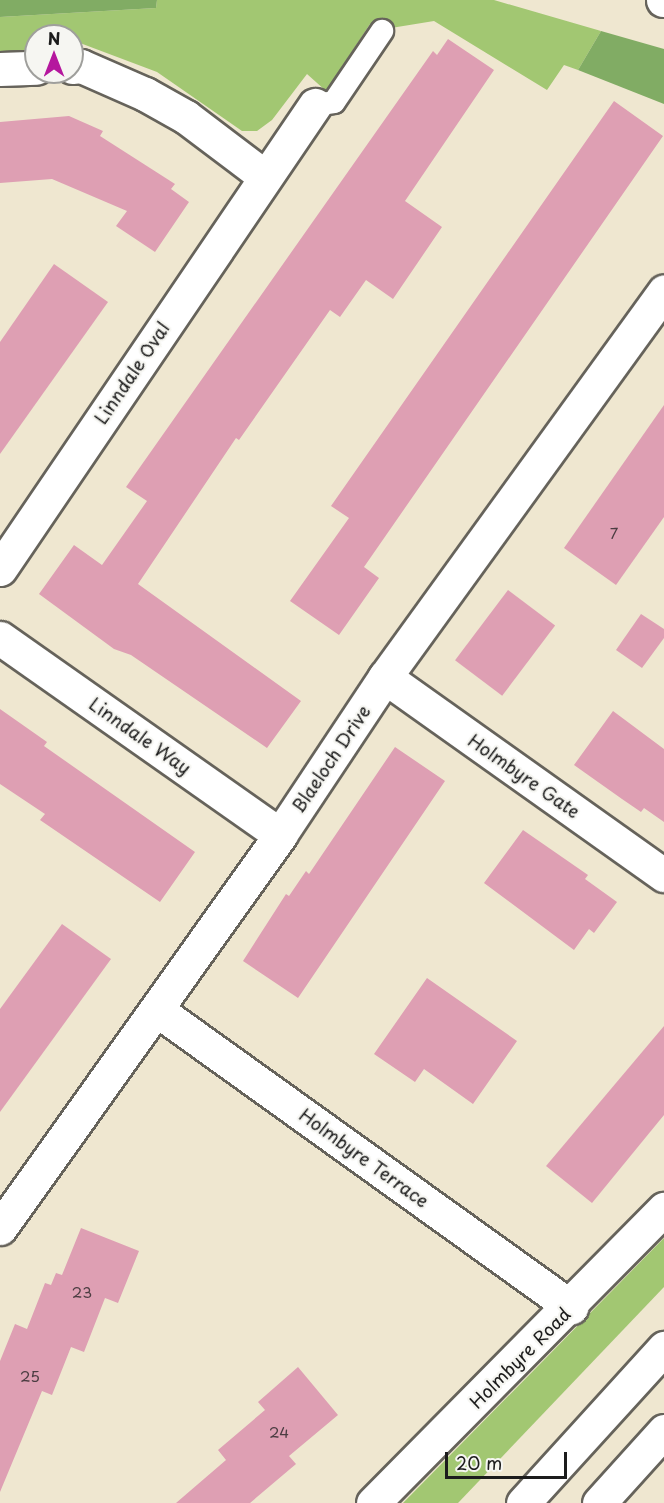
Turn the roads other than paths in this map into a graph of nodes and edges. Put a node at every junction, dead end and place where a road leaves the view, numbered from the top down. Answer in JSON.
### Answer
{"nodes":[{"id":1,"x":382,"y":30,"type":"dead end"},
{"id":2,"x":84,"y":67,"type":"edge"},
{"id":3,"x":24,"y":68,"type":"edge"},
{"id":4,"x":0,"y":69,"type":"edge"},
{"id":5,"x":315,"y":105,"type":"joint"},
{"id":6,"x":264,"y":176,"type":"junction"},
{"id":7,"x":664,"y":291,"type":"edge"},
{"id":8,"x":0,"y":569,"type":"edge"},
{"id":9,"x":0,"y":638,"type":"edge"},
{"id":10,"x":385,"y":677,"type":"junction"},
{"id":11,"x":280,"y":835,"type":"junction"},
{"id":12,"x":664,"y":874,"type":"edge"},
{"id":13,"x":157,"y":1010,"type":"junction"},
{"id":14,"x":664,"y":1209,"type":"edge"},
{"id":15,"x":0,"y":1228,"type":"edge"},
{"id":16,"x":571,"y":1307,"type":"junction"},
{"id":17,"x":664,"y":1348,"type":"edge"},
{"id":18,"x":664,"y":1431,"type":"edge"},
{"id":19,"x":373,"y":1503,"type":"edge"},
{"id":20,"x":523,"y":1503,"type":"edge"},
{"id":21,"x":599,"y":1503,"type":"edge"}],
"edges":[{"from":1,"to":5,"type":"lane"},
{"from":2,"to":6,"type":"street"},
{"from":3,"to":4,"type":"street"},
{"from":5,"to":6,"type":"street","name":"Linndale Oval"},
{"from":6,"to":8,"type":"street","name":"Linndale Oval"},
{"from":7,"to":10,"type":"street","name":"Blaeloch Drive"},
{"from":9,"to":11,"type":"street","name":"Linndale Way"},
{"from":10,"to":11,"type":"street","name":"Blaeloch Drive"},
{"from":10,"to":12,"type":"street","name":"Holmbyre Gate"},
{"from":11,"to":13,"type":"street","name":"Blaeloch Drive"},
{"from":13,"to":15,"type":"street","name":"Blaeloch Drive"},
{"from":13,"to":16,"type":"street","name":"Holmbyre Terrace"},
{"from":14,"to":16,"type":"street","name":"Holmbyre Road"},
{"from":16,"to":19,"type":"street","name":"Holmbyre Road"},
{"from":17,"to":20,"type":"street"},
{"from":18,"to":21,"type":"street"}]}
